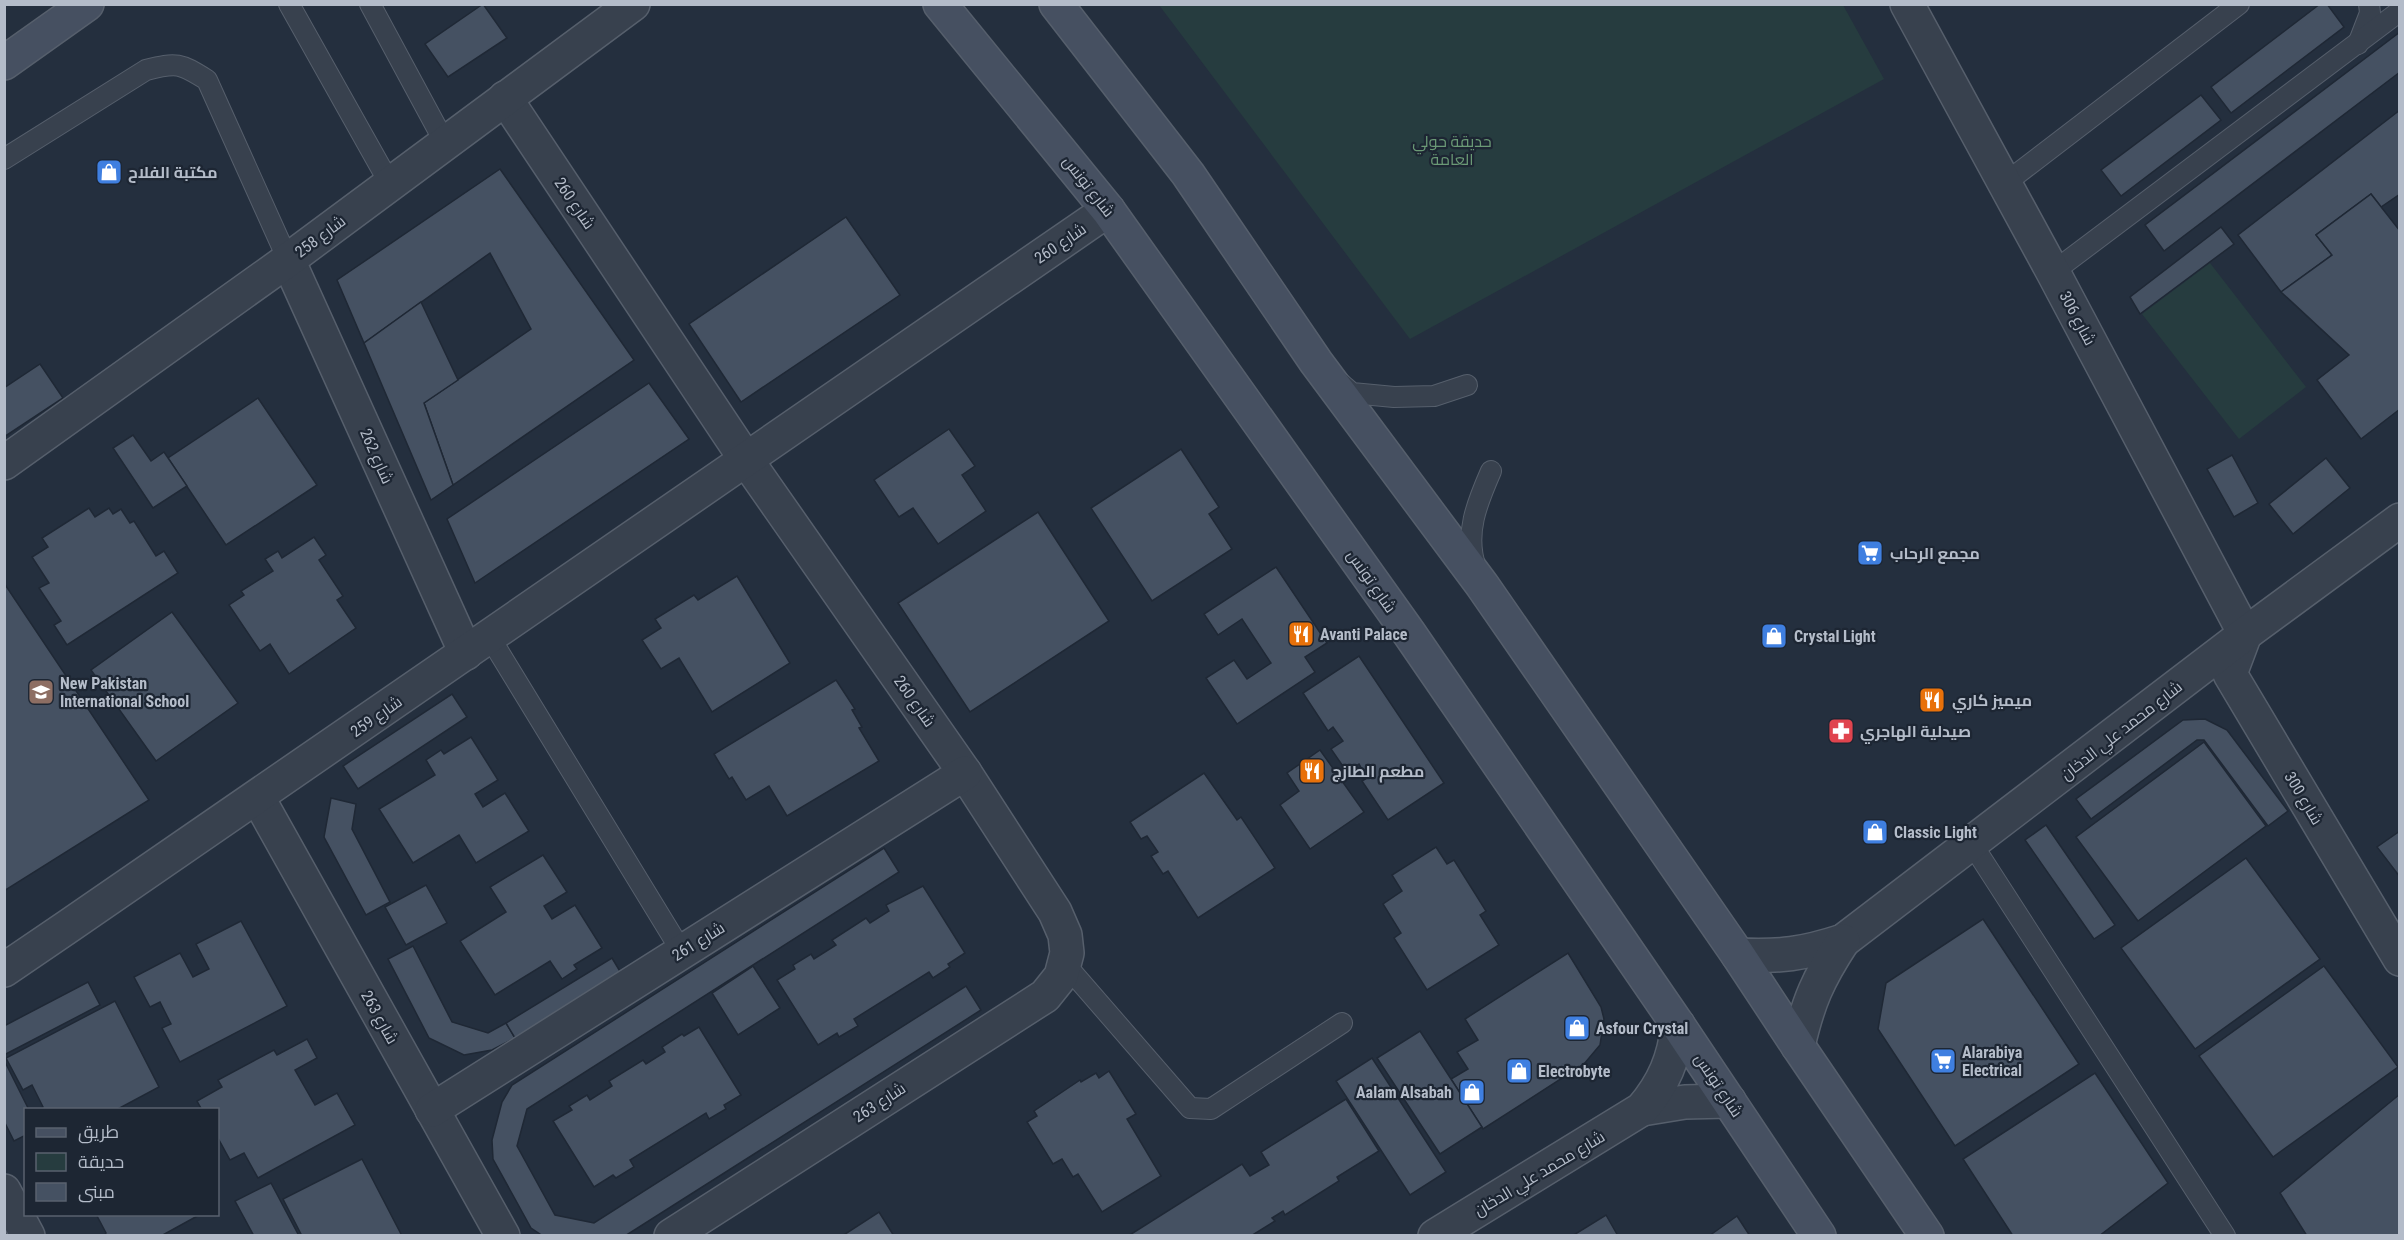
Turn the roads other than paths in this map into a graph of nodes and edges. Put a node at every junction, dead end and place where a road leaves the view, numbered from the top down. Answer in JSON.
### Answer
{"nodes":[{"id":1,"x":98,"y":4,"type":"edge"},
{"id":2,"x":289,"y":4,"type":"edge"},
{"id":3,"x":370,"y":4,"type":"edge"},
{"id":4,"x":633,"y":4,"type":"edge"},
{"id":5,"x":934,"y":4,"type":"edge"},
{"id":6,"x":940,"y":4,"type":"edge"},
{"id":7,"x":1907,"y":4,"type":"edge"},
{"id":8,"x":2239,"y":4,"type":"edge"},
{"id":9,"x":2369,"y":4,"type":"edge"},
{"id":10,"x":1067,"y":11,"type":"edge"},
{"id":11,"x":2400,"y":11,"type":"edge"},
{"id":12,"x":76,"y":13,"type":"edge"},
{"id":13,"x":962,"y":29,"type":"junction"},
{"id":14,"x":2358,"y":44,"type":"junction"},
{"id":15,"x":4,"y":63,"type":"edge"},
{"id":16,"x":505,"y":98,"type":"junction"},
{"id":17,"x":445,"y":143,"type":"junction"},
{"id":18,"x":4,"y":159,"type":"edge"},
{"id":19,"x":390,"y":184,"type":"junction"},
{"id":20,"x":2004,"y":184,"type":"junction"},
{"id":21,"x":1108,"y":210,"type":"junction"},
{"id":22,"x":288,"y":260,"type":"junction"},
{"id":23,"x":2053,"y":272,"type":"junction"},
{"id":24,"x":1316,"y":362,"type":"junction"},
{"id":25,"x":1467,"y":385,"type":"dead end"},
{"id":26,"x":745,"y":458,"type":"junction"},
{"id":27,"x":4,"y":463,"type":"edge"},
{"id":28,"x":1491,"y":471,"type":"dead end"},
{"id":29,"x":2400,"y":520,"type":"edge"},
{"id":30,"x":1482,"y":585,"type":"junction"},
{"id":31,"x":2245,"y":634,"type":"junction"},
{"id":32,"x":478,"y":644,"type":"junction"},
{"id":33,"x":965,"y":773,"type":"junction"},
{"id":34,"x":258,"y":798,"type":"junction"},
{"id":35,"x":1972,"y":844,"type":"junction"},
{"id":36,"x":1843,"y":940,"type":"junction"},
{"id":37,"x":682,"y":952,"type":"junction"},
{"id":38,"x":1738,"y":955,"type":"junction"},
{"id":39,"x":1066,"y":959,"type":"junction"},
{"id":40,"x":2400,"y":959,"type":"edge"},
{"id":41,"x":4,"y":970,"type":"edge"},
{"id":42,"x":1342,"y":1023,"type":"dead end"},
{"id":43,"x":1678,"y":1025,"type":"junction"},
{"id":44,"x":1798,"y":1046,"type":"junction"},
{"id":45,"x":1729,"y":1101,"type":"junction"},
{"id":46,"x":1642,"y":1109,"type":"junction"},
{"id":47,"x":432,"y":1110,"type":"junction"},
{"id":48,"x":4,"y":1191,"type":"edge"},
{"id":49,"x":28,"y":1236,"type":"edge"},
{"id":50,"x":504,"y":1236,"type":"edge"},
{"id":51,"x":671,"y":1236,"type":"edge"},
{"id":52,"x":1435,"y":1236,"type":"edge"},
{"id":53,"x":1820,"y":1236,"type":"edge"},
{"id":54,"x":1927,"y":1236,"type":"edge"},
{"id":55,"x":2225,"y":1236,"type":"edge"}],
"edges":[{"from":1,"to":12,"type":"main road"},
{"from":2,"to":19,"type":"lane"},
{"from":3,"to":17,"type":"lane"},
{"from":4,"to":16,"type":"street","name":"شارع 258"},
{"from":5,"to":13,"type":"main road"},
{"from":6,"to":13,"type":"main road","name":"شارع تونس"},
{"from":7,"to":20,"type":"street","name":"شارع 306"},
{"from":8,"to":20,"type":"lane"},
{"from":9,"to":14,"type":"lane"},
{"from":10,"to":24,"type":"main road"},
{"from":11,"to":14,"type":"lane"},
{"from":12,"to":15,"type":"main road"},
{"from":13,"to":21,"type":"main road","name":"شارع تونس"},
{"from":14,"to":23,"type":"lane"},
{"from":16,"to":17,"type":"street","name":"شارع 258"},
{"from":16,"to":26,"type":"street","name":"شارع 260"},
{"from":17,"to":19,"type":"street","name":"شارع 258"},
{"from":18,"to":22,"type":"lane"},
{"from":19,"to":22,"type":"street","name":"شارع 258"},
{"from":20,"to":23,"type":"street","name":"شارع 306"},
{"from":21,"to":26,"type":"street","name":"شارع 260"},
{"from":21,"to":43,"type":"main road","name":"شارع تونس"},
{"from":22,"to":27,"type":"street","name":"شارع 258"},
{"from":22,"to":32,"type":"street","name":"شارع 262"},
{"from":23,"to":31,"type":"street","name":"شارع 306"},
{"from":24,"to":25,"type":"lane"},
{"from":24,"to":30,"type":"main road"},
{"from":26,"to":32,"type":"street","name":"شارع 259"},
{"from":26,"to":33,"type":"street","name":"شارع 260"},
{"from":28,"to":30,"type":"lane"},
{"from":29,"to":31,"type":"street","name":"شارع محمد علي الدخان"},
{"from":30,"to":38,"type":"main road"},
{"from":31,"to":35,"type":"street","name":"شارع محمد علي الدخان"},
{"from":31,"to":40,"type":"street","name":"شارع 300"},
{"from":32,"to":34,"type":"street","name":"شارع 259"},
{"from":32,"to":37,"type":"lane"},
{"from":33,"to":37,"type":"street","name":"شارع 261"},
{"from":33,"to":39,"type":"street","name":"شارع 260"},
{"from":34,"to":41,"type":"street","name":"شارع 259"},
{"from":34,"to":47,"type":"street","name":"شارع 263"},
{"from":35,"to":36,"type":"street","name":"شارع محمد علي الدخان"},
{"from":35,"to":55,"type":"lane"},
{"from":36,"to":38,"type":"street","name":"شارع محمد علي الدخان"},
{"from":36,"to":44,"type":"street","name":"شارع محمد علي الدخان"},
{"from":37,"to":47,"type":"street","name":"شارع 261"},
{"from":38,"to":44,"type":"main road"},
{"from":39,"to":42,"type":"lane"},
{"from":39,"to":51,"type":"street","name":"شارع 263"},
{"from":43,"to":45,"type":"main road","name":"شارع تونس"},
{"from":43,"to":46,"type":"street","name":"شارع محمد علي الدخان"},
{"from":44,"to":54,"type":"main road"},
{"from":45,"to":46,"type":"street","name":"شارع محمد علي الدخان"},
{"from":45,"to":53,"type":"main road","name":"شارع تونس"},
{"from":46,"to":52,"type":"street","name":"شارع محمد علي الدخان"},
{"from":47,"to":50,"type":"street","name":"شارع 263"},
{"from":48,"to":49,"type":"street"}]}
